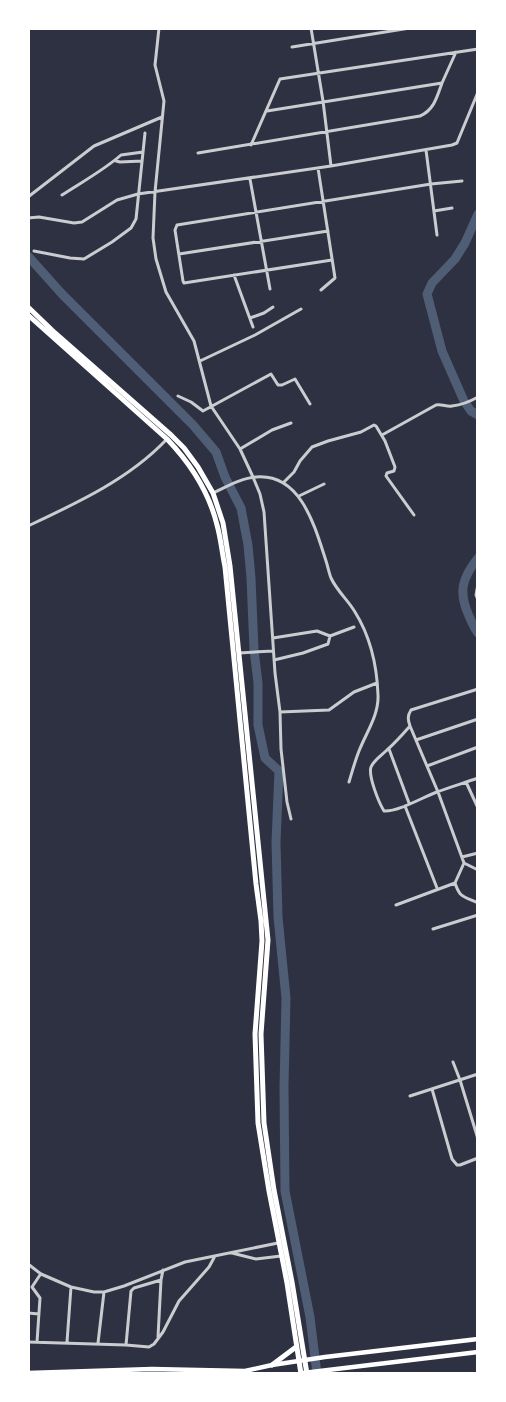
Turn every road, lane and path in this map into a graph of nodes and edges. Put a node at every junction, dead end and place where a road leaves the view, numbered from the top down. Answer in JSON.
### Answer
{"nodes":[{"id":1,"x":159,"y":28,"type":"edge"},
{"id":2,"x":311,"y":28,"type":"edge"},
{"id":3,"x":410,"y":28,"type":"edge"},
{"id":4,"x":314,"y":45,"type":"junction"},
{"id":5,"x":292,"y":47,"type":"dead end"},
{"id":6,"x":477,"y":49,"type":"edge"},
{"id":7,"x":456,"y":52,"type":"junction"},
{"id":8,"x":319,"y":74,"type":"junction"},
{"id":9,"x":442,"y":83,"type":"junction"},
{"id":10,"x":477,"y":92,"type":"edge"},
{"id":11,"x":323,"y":101,"type":"junction"},
{"id":12,"x":267,"y":111,"type":"junction"},
{"id":13,"x":162,"y":117,"type":"junction"},
{"id":14,"x":327,"y":131,"type":"junction"},
{"id":15,"x":145,"y":133,"type":"dead end"},
{"id":16,"x":251,"y":145,"type":"junction"},
{"id":17,"x":426,"y":150,"type":"junction"},
{"id":18,"x":143,"y":152,"type":"junction"},
{"id":19,"x":198,"y":153,"type":"dead end"},
{"id":20,"x":116,"y":161,"type":"junction"},
{"id":21,"x":142,"y":161,"type":"junction"},
{"id":22,"x":331,"y":166,"type":"junction"},
{"id":23,"x":318,"y":168,"type":"junction"},
{"id":24,"x":250,"y":179,"type":"junction"},
{"id":25,"x":462,"y":181,"type":"dead end"},
{"id":26,"x":431,"y":184,"type":"junction"},
{"id":27,"x":155,"y":192,"type":"junction"},
{"id":28,"x":138,"y":194,"type":"junction"},
{"id":29,"x":62,"y":195,"type":"dead end"},
{"id":30,"x":28,"y":197,"type":"edge"},
{"id":31,"x":324,"y":201,"type":"junction"},
{"id":32,"x":452,"y":208,"type":"dead end"},
{"id":33,"x":434,"y":211,"type":"junction"},
{"id":34,"x":256,"y":213,"type":"junction"},
{"id":35,"x":28,"y":218,"type":"edge"},
{"id":36,"x":328,"y":231,"type":"junction"},
{"id":37,"x":437,"y":235,"type":"dead end"},
{"id":38,"x":262,"y":242,"type":"junction"},
{"id":39,"x":34,"y":251,"type":"dead end"},
{"id":40,"x":179,"y":254,"type":"junction"},
{"id":41,"x":332,"y":260,"type":"junction"},
{"id":42,"x":266,"y":269,"type":"junction"},
{"id":43,"x":234,"y":275,"type":"junction"},
{"id":44,"x":270,"y":289,"type":"dead end"},
{"id":45,"x":321,"y":290,"type":"dead end"},
{"id":46,"x":28,"y":307,"type":"edge"},
{"id":47,"x":273,"y":308,"type":"dead end"},
{"id":48,"x":301,"y":309,"type":"dead end"},
{"id":49,"x":28,"y":315,"type":"edge"},
{"id":50,"x":250,"y":318,"type":"junction"},
{"id":51,"x":253,"y":327,"type":"dead end"},
{"id":52,"x":200,"y":361,"type":"junction"},
{"id":53,"x":178,"y":396,"type":"dead end"},
{"id":54,"x":476,"y":398,"type":"edge"},
{"id":55,"x":310,"y":404,"type":"dead end"},
{"id":56,"x":211,"y":406,"type":"junction"},
{"id":57,"x":291,"y":423,"type":"dead end"},
{"id":58,"x":382,"y":435,"type":"junction"},
{"id":59,"x":169,"y":437,"type":"junction"},
{"id":60,"x":240,"y":449,"type":"junction"},
{"id":61,"x":254,"y":477,"type":"junction"},
{"id":62,"x":284,"y":482,"type":"junction"},
{"id":63,"x":324,"y":484,"type":"dead end"},
{"id":64,"x":213,"y":493,"type":"junction"},
{"id":65,"x":298,"y":496,"type":"junction"},
{"id":66,"x":414,"y":515,"type":"dead end"},
{"id":67,"x":28,"y":526,"type":"edge"},
{"id":68,"x":477,"y":584,"type":"edge"},
{"id":69,"x":477,"y":600,"type":"edge"},
{"id":70,"x":354,"y":627,"type":"dead end"},
{"id":71,"x":330,"y":636,"type":"junction"},
{"id":72,"x":273,"y":638,"type":"junction"},
{"id":73,"x":274,"y":651,"type":"junction"},
{"id":74,"x":239,"y":653,"type":"junction"},
{"id":75,"x":274,"y":660,"type":"junction"},
{"id":76,"x":377,"y":683,"type":"junction"},
{"id":77,"x":477,"y":689,"type":"edge"},
{"id":78,"x":280,"y":712,"type":"junction"},
{"id":79,"x":477,"y":719,"type":"edge"},
{"id":80,"x":410,"y":726,"type":"junction"},
{"id":81,"x":416,"y":740,"type":"junction"},
{"id":82,"x":477,"y":747,"type":"edge"},
{"id":83,"x":389,"y":749,"type":"junction"},
{"id":84,"x":427,"y":765,"type":"junction"},
{"id":85,"x":477,"y":778,"type":"edge"},
{"id":86,"x":349,"y":782,"type":"dead end"},
{"id":87,"x":466,"y":782,"type":"junction"},
{"id":88,"x":438,"y":792,"type":"junction"},
{"id":89,"x":410,"y":803,"type":"junction"},
{"id":90,"x":405,"y":806,"type":"junction"},
{"id":91,"x":477,"y":808,"type":"edge"},
{"id":92,"x":291,"y":819,"type":"dead end"},
{"id":93,"x":477,"y":853,"type":"edge"},
{"id":94,"x":462,"y":857,"type":"junction"},
{"id":95,"x":464,"y":863,"type":"junction"},
{"id":96,"x":477,"y":863,"type":"edge"},
{"id":97,"x":477,"y":869,"type":"edge"},
{"id":98,"x":455,"y":883,"type":"junction"},
{"id":99,"x":437,"y":888,"type":"junction"},
{"id":100,"x":477,"y":903,"type":"edge"},
{"id":101,"x":396,"y":905,"type":"dead end"},
{"id":102,"x":477,"y":915,"type":"edge"},
{"id":103,"x":433,"y":929,"type":"dead end"},
{"id":104,"x":477,"y":1026,"type":"edge"},
{"id":105,"x":477,"y":1031,"type":"edge"},
{"id":106,"x":453,"y":1062,"type":"dead end"},
{"id":107,"x":477,"y":1074,"type":"edge"},
{"id":108,"x":460,"y":1080,"type":"junction"},
{"id":109,"x":432,"y":1089,"type":"junction"},
{"id":110,"x":410,"y":1096,"type":"dead end"},
{"id":111,"x":477,"y":1139,"type":"edge"},
{"id":112,"x":477,"y":1158,"type":"edge"},
{"id":113,"x":276,"y":1216,"type":"junction"},
{"id":114,"x":278,"y":1243,"type":"junction"},
{"id":115,"x":230,"y":1253,"type":"junction"},
{"id":116,"x":214,"y":1256,"type":"junction"},
{"id":117,"x":281,"y":1256,"type":"junction"},
{"id":118,"x":28,"y":1264,"type":"edge"},
{"id":119,"x":163,"y":1270,"type":"junction"},
{"id":120,"x":41,"y":1274,"type":"junction"},
{"id":121,"x":161,"y":1280,"type":"junction"},
{"id":122,"x":30,"y":1286,"type":"edge"},
{"id":123,"x":71,"y":1287,"type":"junction"},
{"id":124,"x":104,"y":1292,"type":"junction"},
{"id":125,"x":28,"y":1313,"type":"edge"},
{"id":126,"x":39,"y":1314,"type":"junction"},
{"id":127,"x":158,"y":1338,"type":"junction"},
{"id":128,"x":477,"y":1339,"type":"edge"},
{"id":129,"x":28,"y":1342,"type":"edge"},
{"id":130,"x":37,"y":1342,"type":"junction"},
{"id":131,"x":67,"y":1343,"type":"junction"},
{"id":132,"x":98,"y":1344,"type":"junction"},
{"id":133,"x":126,"y":1346,"type":"junction"},
{"id":134,"x":296,"y":1347,"type":"junction"},
{"id":135,"x":477,"y":1352,"type":"edge"},
{"id":136,"x":304,"y":1360,"type":"junction"},
{"id":137,"x":272,"y":1365,"type":"junction"},
{"id":138,"x":28,"y":1373,"type":"edge"},
{"id":139,"x":308,"y":1373,"type":"edge"},
{"id":140,"x":301,"y":1374,"type":"edge"}],
"edges":[{"from":1,"to":13,"type":"street"},
{"from":2,"to":4,"type":"street"},
{"from":3,"to":4,"type":"street"},
{"from":4,"to":5,"type":"street"},
{"from":4,"to":8,"type":"street"},
{"from":6,"to":7,"type":"street"},
{"from":7,"to":8,"type":"street"},
{"from":7,"to":9,"type":"street"},
{"from":8,"to":11,"type":"street"},
{"from":8,"to":12,"type":"street"},
{"from":9,"to":11,"type":"street"},
{"from":9,"to":14,"type":"street"},
{"from":10,"to":17,"type":"street"},
{"from":11,"to":12,"type":"street"},
{"from":11,"to":14,"type":"street"},
{"from":12,"to":16,"type":"street"},
{"from":13,"to":27,"type":"street"},
{"from":13,"to":30,"type":"street"},
{"from":14,"to":16,"type":"street"},
{"from":14,"to":22,"type":"street"},
{"from":15,"to":18,"type":"street"},
{"from":16,"to":19,"type":"street"},
{"from":17,"to":22,"type":"street"},
{"from":17,"to":26,"type":"street"},
{"from":18,"to":20,"type":"street"},
{"from":18,"to":21,"type":"street"},
{"from":20,"to":21,"type":"street"},
{"from":20,"to":29,"type":"street"},
{"from":21,"to":28,"type":"street"},
{"from":22,"to":23,"type":"street"},
{"from":23,"to":24,"type":"street"},
{"from":23,"to":31,"type":"street"},
{"from":24,"to":27,"type":"street"},
{"from":24,"to":34,"type":"street"},
{"from":25,"to":26,"type":"street"},
{"from":26,"to":31,"type":"street"},
{"from":26,"to":33,"type":"street"},
{"from":27,"to":28,"type":"street"},
{"from":27,"to":52,"type":"street"},
{"from":28,"to":35,"type":"street"},
{"from":28,"to":39,"type":"street"},
{"from":31,"to":34,"type":"street"},
{"from":31,"to":36,"type":"street"},
{"from":32,"to":33,"type":"street"},
{"from":33,"to":37,"type":"street"},
{"from":34,"to":38,"type":"street"},
{"from":34,"to":40,"type":"street"},
{"from":36,"to":38,"type":"street"},
{"from":36,"to":41,"type":"street"},
{"from":38,"to":40,"type":"street"},
{"from":38,"to":42,"type":"street"},
{"from":40,"to":43,"type":"street"},
{"from":41,"to":42,"type":"street"},
{"from":41,"to":45,"type":"street"},
{"from":42,"to":43,"type":"street"},
{"from":42,"to":44,"type":"street"},
{"from":43,"to":50,"type":"street"},
{"from":46,"to":59,"type":"highway"},
{"from":47,"to":50,"type":"street"},
{"from":48,"to":52,"type":"street"},
{"from":49,"to":59,"type":"highway"},
{"from":50,"to":51,"type":"street"},
{"from":52,"to":56,"type":"street"},
{"from":53,"to":56,"type":"street"},
{"from":54,"to":58,"type":"street"},
{"from":55,"to":56,"type":"street"},
{"from":56,"to":60,"type":"street"},
{"from":57,"to":60,"type":"street"},
{"from":58,"to":62,"type":"street"},
{"from":58,"to":66,"type":"street"},
{"from":59,"to":64,"type":"highway"},
{"from":59,"to":67,"type":"street"},
{"from":59,"to":113,"type":"highway"},
{"from":60,"to":61,"type":"street"},
{"from":61,"to":62,"type":"street"},
{"from":61,"to":64,"type":"street"},
{"from":61,"to":72,"type":"street"},
{"from":62,"to":65,"type":"street"},
{"from":63,"to":65,"type":"street"},
{"from":64,"to":74,"type":"highway"},
{"from":65,"to":76,"type":"street"},
{"from":68,"to":69,"type":"street"},
{"from":70,"to":71,"type":"street"},
{"from":71,"to":72,"type":"street"},
{"from":71,"to":75,"type":"street"},
{"from":72,"to":73,"type":"street"},
{"from":73,"to":74,"type":"street"},
{"from":73,"to":75,"type":"street"},
{"from":74,"to":113,"type":"highway"},
{"from":75,"to":78,"type":"street"},
{"from":76,"to":78,"type":"street"},
{"from":76,"to":86,"type":"street"},
{"from":77,"to":80,"type":"street"},
{"from":78,"to":92,"type":"street"},
{"from":79,"to":81,"type":"street"},
{"from":80,"to":81,"type":"street"},
{"from":80,"to":83,"type":"street"},
{"from":81,"to":84,"type":"street"},
{"from":82,"to":84,"type":"street"},
{"from":83,"to":89,"type":"street"},
{"from":83,"to":90,"type":"street"},
{"from":84,"to":88,"type":"street"},
{"from":85,"to":87,"type":"street"},
{"from":87,"to":88,"type":"street"},
{"from":87,"to":91,"type":"street"},
{"from":88,"to":89,"type":"street"},
{"from":88,"to":94,"type":"street"},
{"from":89,"to":90,"type":"street"},
{"from":90,"to":99,"type":"street"},
{"from":93,"to":94,"type":"street"},
{"from":94,"to":95,"type":"street"},
{"from":95,"to":97,"type":"street"},
{"from":95,"to":98,"type":"street"},
{"from":96,"to":97,"type":"street"},
{"from":98,"to":99,"type":"street"},
{"from":98,"to":100,"type":"street"},
{"from":99,"to":101,"type":"street"},
{"from":102,"to":103,"type":"street"},
{"from":104,"to":105,"type":"street"},
{"from":106,"to":108,"type":"street"},
{"from":107,"to":108,"type":"street"},
{"from":108,"to":109,"type":"street"},
{"from":108,"to":111,"type":"street"},
{"from":109,"to":110,"type":"street"},
{"from":109,"to":112,"type":"street"},
{"from":113,"to":114,"type":"highway"},
{"from":113,"to":136,"type":"highway"},
{"from":114,"to":115,"type":"street"},
{"from":114,"to":117,"type":"highway"},
{"from":115,"to":116,"type":"street"},
{"from":115,"to":117,"type":"street"},
{"from":116,"to":119,"type":"street"},
{"from":116,"to":127,"type":"street"},
{"from":117,"to":134,"type":"highway"},
{"from":118,"to":120,"type":"street"},
{"from":119,"to":121,"type":"street"},
{"from":119,"to":124,"type":"street"},
{"from":120,"to":122,"type":"street"},
{"from":120,"to":123,"type":"street"},
{"from":121,"to":127,"type":"street"},
{"from":121,"to":133,"type":"street"},
{"from":122,"to":126,"type":"street"},
{"from":123,"to":124,"type":"street"},
{"from":123,"to":131,"type":"street"},
{"from":124,"to":132,"type":"street"},
{"from":125,"to":126,"type":"street"},
{"from":126,"to":130,"type":"street"},
{"from":127,"to":133,"type":"street"},
{"from":128,"to":136,"type":"main road"},
{"from":129,"to":130,"type":"street"},
{"from":130,"to":131,"type":"street"},
{"from":131,"to":132,"type":"street"},
{"from":132,"to":133,"type":"street"},
{"from":134,"to":136,"type":"highway"},
{"from":134,"to":137,"type":"highway"},
{"from":135,"to":139,"type":"main road"},
{"from":136,"to":137,"type":"main road"},
{"from":136,"to":139,"type":"highway"},
{"from":136,"to":140,"type":"highway"},
{"from":137,"to":138,"type":"main road"},
{"from":139,"to":140,"type":"main road"}]}
